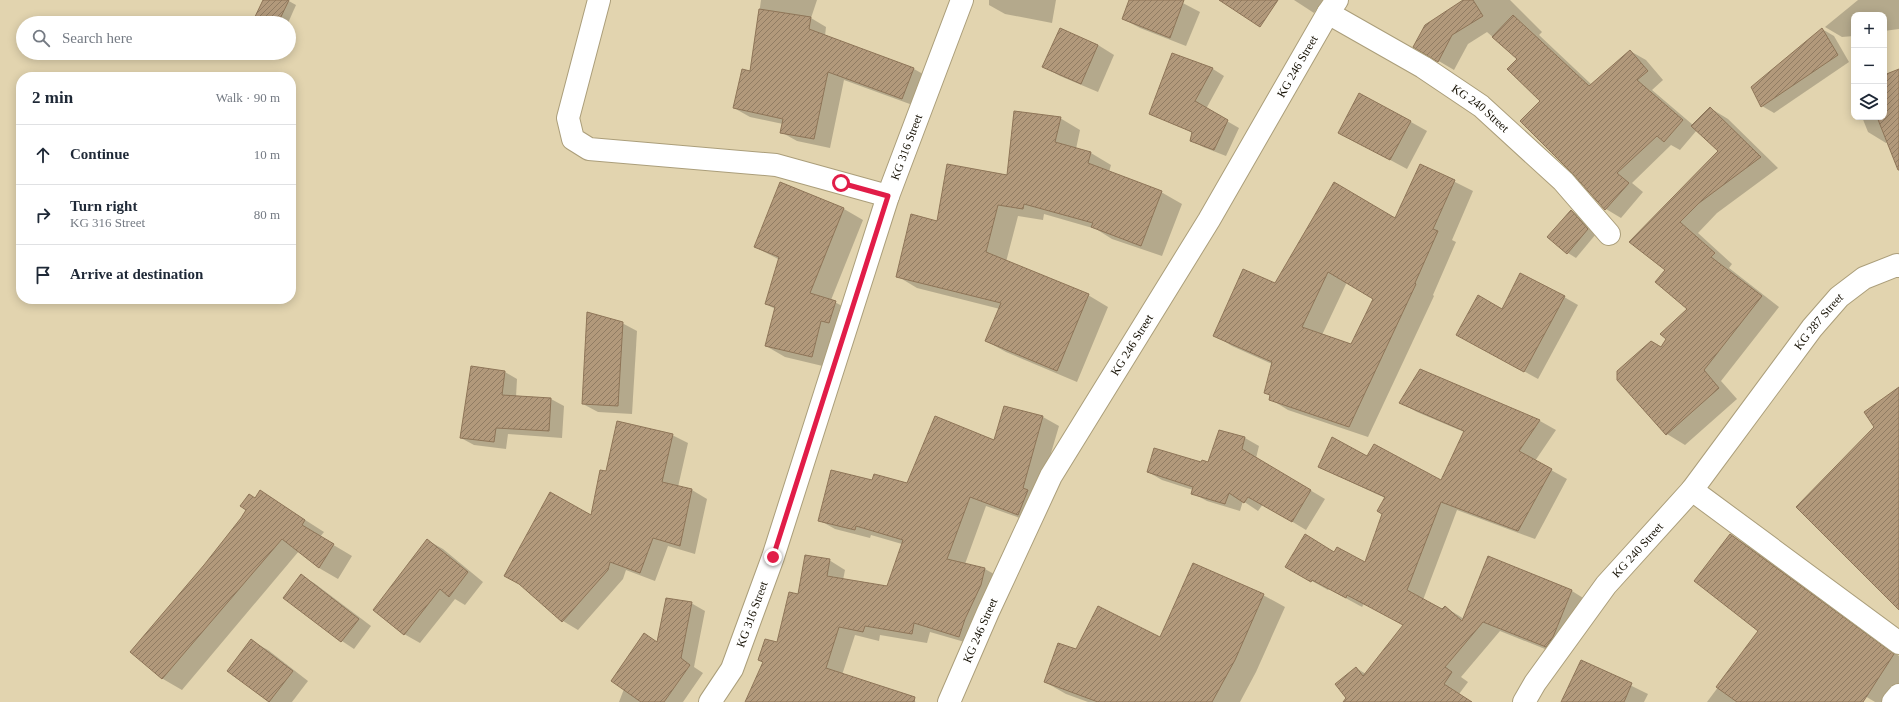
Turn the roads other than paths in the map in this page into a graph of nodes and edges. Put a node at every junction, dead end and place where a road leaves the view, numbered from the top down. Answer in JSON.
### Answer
{"nodes":[{"id":1,"x":599,"y":0,"type":"edge"},
{"id":2,"x":962,"y":0,"type":"edge"},
{"id":3,"x":1333,"y":6,"type":"edge"},
{"id":4,"x":888,"y":196,"type":"junction"},
{"id":5,"x":1609,"y":234,"type":"dead end"},
{"id":6,"x":1899,"y":266,"type":"edge"},
{"id":7,"x":1756,"y":401,"type":"joint"},
{"id":8,"x":1692,"y":490,"type":"junction"},
{"id":9,"x":1899,"y":643,"type":"edge"},
{"id":10,"x":1899,"y":694,"type":"edge"},
{"id":11,"x":710,"y":702,"type":"edge"},
{"id":12,"x":949,"y":702,"type":"edge"},
{"id":13,"x":1524,"y":702,"type":"edge"},
{"id":14,"x":1894,"y":702,"type":"edge"}],
"edges":[{"from":1,"to":4,"type":"street"},
{"from":2,"to":4,"type":"street","name":"KG 316 Street"},
{"from":3,"to":5,"type":"street","name":"KG 240 Street"},
{"from":3,"to":12,"type":"street","name":"KG 246 Street"},
{"from":4,"to":11,"type":"street","name":"KG 316 Street"},
{"from":6,"to":7,"type":"street","name":"KG 287 Street"},
{"from":7,"to":8,"type":"street","name":"KG 240 Street"},
{"from":8,"to":9,"type":"street"},
{"from":8,"to":13,"type":"street","name":"KG 240 Street"},
{"from":10,"to":14,"type":"street"}]}
